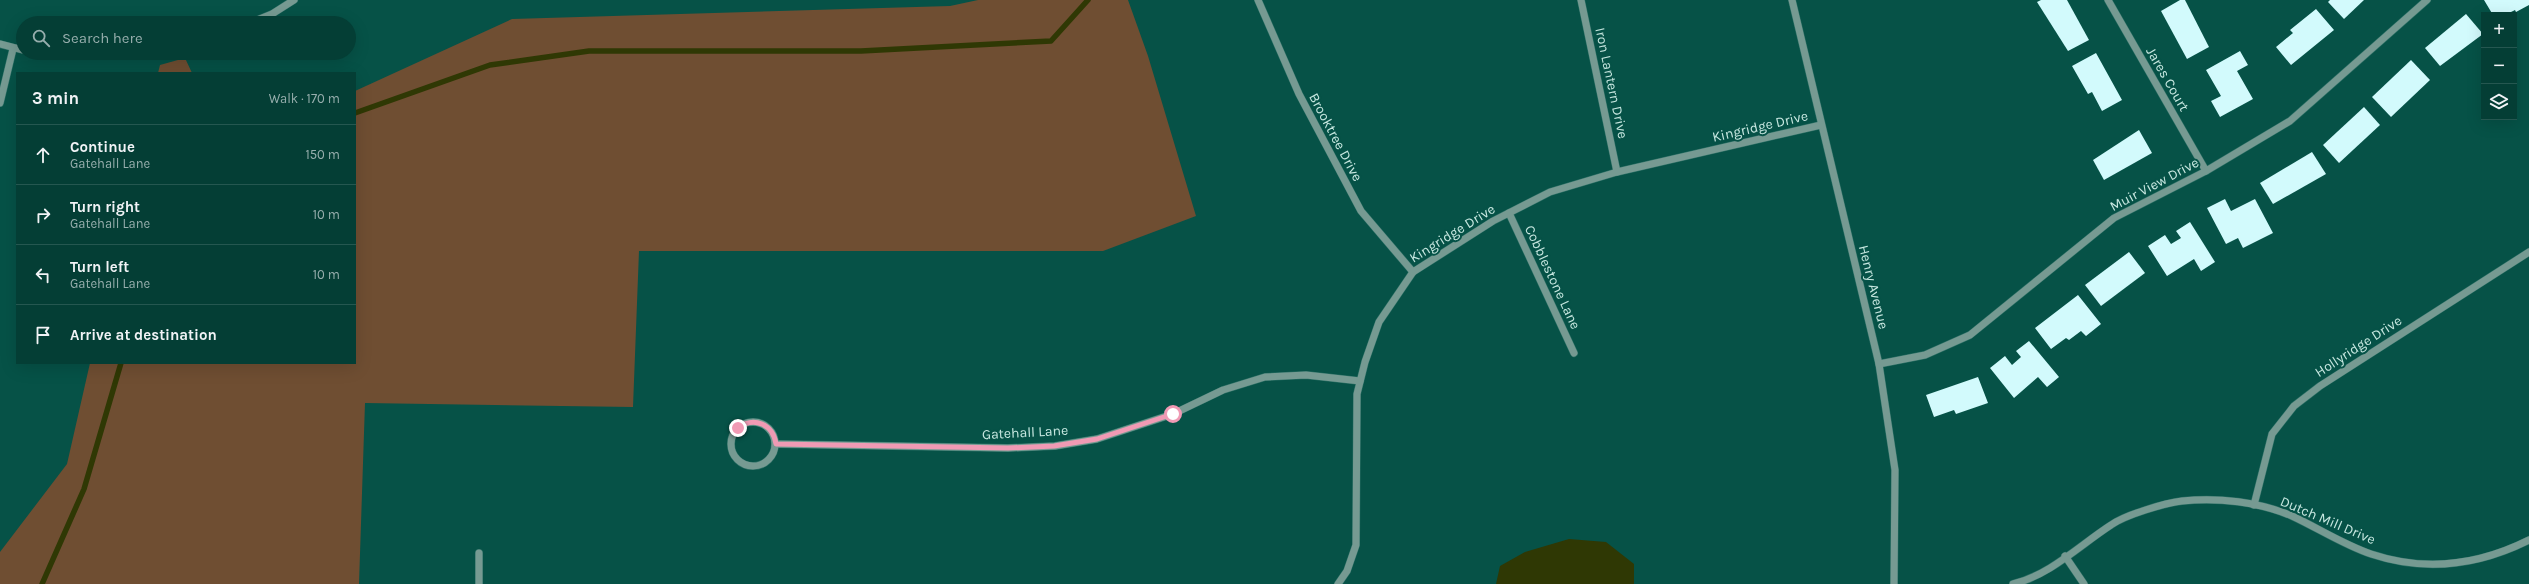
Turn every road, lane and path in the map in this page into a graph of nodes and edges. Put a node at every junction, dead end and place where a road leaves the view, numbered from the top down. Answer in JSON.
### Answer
{"nodes":[{"id":1,"x":294,"y":0,"type":"edge"},
{"id":2,"x":1258,"y":0,"type":"edge"},
{"id":3,"x":1581,"y":0,"type":"edge"},
{"id":4,"x":1792,"y":0,"type":"edge"},
{"id":5,"x":2108,"y":0,"type":"edge"},
{"id":6,"x":2427,"y":0,"type":"edge"},
{"id":7,"x":267,"y":16,"type":"edge"},
{"id":8,"x":0,"y":44,"type":"edge"},
{"id":9,"x":14,"y":49,"type":"joint"},
{"id":10,"x":0,"y":103,"type":"edge"},
{"id":11,"x":1822,"y":125,"type":"junction"},
{"id":12,"x":2206,"y":170,"type":"junction"},
{"id":13,"x":1617,"y":172,"type":"junction"},
{"id":14,"x":1509,"y":213,"type":"junction"},
{"id":15,"x":2529,"y":252,"type":"edge"},
{"id":16,"x":1413,"y":272,"type":"junction"},
{"id":17,"x":1574,"y":352,"type":"dead end"},
{"id":18,"x":1879,"y":364,"type":"junction"},
{"id":19,"x":1360,"y":381,"type":"junction"},
{"id":20,"x":776,"y":444,"type":"junction"},
{"id":21,"x":2254,"y":505,"type":"junction"},
{"id":22,"x":2529,"y":540,"type":"edge"},
{"id":23,"x":479,"y":553,"type":"dead end"},
{"id":24,"x":2065,"y":556,"type":"junction"},
{"id":25,"x":480,"y":584,"type":"edge"},
{"id":26,"x":1338,"y":584,"type":"edge"},
{"id":27,"x":1894,"y":584,"type":"edge"},
{"id":28,"x":2013,"y":584,"type":"edge"},
{"id":29,"x":2084,"y":584,"type":"edge"}],
"edges":[{"from":1,"to":7,"type":"street"},
{"from":2,"to":16,"type":"street","name":"Brooktree Drive"},
{"from":3,"to":13,"type":"street","name":"Iron Lantern Drive"},
{"from":4,"to":11,"type":"street","name":"Henry Avenue"},
{"from":5,"to":12,"type":"street","name":"Jares Court"},
{"from":6,"to":12,"type":"street","name":"Muir View Drive"},
{"from":8,"to":9,"type":"street"},
{"from":9,"to":10,"type":"street"},
{"from":11,"to":13,"type":"street","name":"Kingridge Drive"},
{"from":11,"to":18,"type":"street","name":"Henry Avenue"},
{"from":12,"to":18,"type":"street","name":"Muir View Drive"},
{"from":13,"to":14,"type":"street","name":"Kingridge Drive"},
{"from":14,"to":16,"type":"street","name":"Kingridge Drive"},
{"from":14,"to":17,"type":"street","name":"Cobblestone Lane"},
{"from":15,"to":21,"type":"street","name":"Hollyridge Drive"},
{"from":16,"to":19,"type":"street","name":"Kingridge Drive"},
{"from":18,"to":27,"type":"street","name":"Henry Avenue"},
{"from":19,"to":20,"type":"street","name":"Gatehall Lane"},
{"from":19,"to":26,"type":"street","name":"Kingridge Drive"},
{"from":20,"to":20,"type":"street"},
{"from":21,"to":22,"type":"street","name":"Dutch Mill Drive"},
{"from":21,"to":24,"type":"street","name":"Dutch Mill Drive"},
{"from":23,"to":25,"type":"street"},
{"from":24,"to":28,"type":"street","name":"Dutch Mill Drive"},
{"from":24,"to":29,"type":"street"}]}
